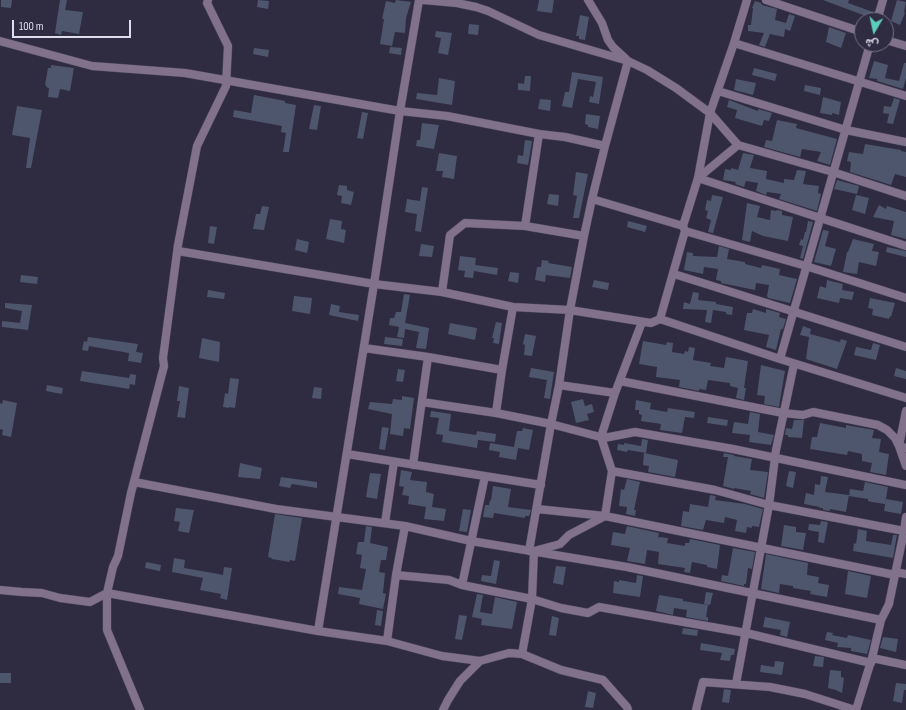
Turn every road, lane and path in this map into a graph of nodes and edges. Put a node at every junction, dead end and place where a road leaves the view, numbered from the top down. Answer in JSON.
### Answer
{"nodes":[{"id":1,"x":208,"y":0,"type":"edge"},
{"id":2,"x":420,"y":0,"type":"edge"},
{"id":3,"x":423,"y":0,"type":"edge"},
{"id":4,"x":588,"y":0,"type":"edge"},
{"id":5,"x":747,"y":0,"type":"edge"},
{"id":6,"x":766,"y":0,"type":"edge"},
{"id":7,"x":883,"y":0,"type":"edge"},
{"id":8,"x":879,"y":12,"type":"edge"},
{"id":9,"x":854,"y":29,"type":"edge"},
{"id":10,"x":0,"y":41,"type":"edge"},
{"id":11,"x":894,"y":42,"type":"edge"},
{"id":12,"x":734,"y":43,"type":"junction"},
{"id":13,"x":906,"y":46,"type":"edge"},
{"id":14,"x":868,"y":52,"type":"edge"},
{"id":15,"x":628,"y":61,"type":"junction"},
{"id":16,"x":227,"y":81,"type":"junction"},
{"id":17,"x":859,"y":82,"type":"junction"},
{"id":18,"x":718,"y":91,"type":"junction"},
{"id":19,"x":906,"y":96,"type":"edge"},
{"id":20,"x":400,"y":111,"type":"junction"},
{"id":21,"x":710,"y":113,"type":"junction"},
{"id":22,"x":846,"y":130,"type":"junction"},
{"id":23,"x":540,"y":134,"type":"junction"},
{"id":24,"x":906,"y":142,"type":"edge"},
{"id":25,"x":738,"y":144,"type":"junction"},
{"id":26,"x":605,"y":146,"type":"junction"},
{"id":27,"x":833,"y":172,"type":"junction"},
{"id":28,"x":698,"y":178,"type":"junction"},
{"id":29,"x":906,"y":196,"type":"edge"},
{"id":30,"x":592,"y":199,"type":"junction"},
{"id":31,"x":821,"y":219,"type":"junction"},
{"id":32,"x":525,"y":226,"type":"junction"},
{"id":33,"x":684,"y":229,"type":"junction"},
{"id":34,"x":584,"y":236,"type":"junction"},
{"id":35,"x":906,"y":246,"type":"edge"},
{"id":36,"x":178,"y":251,"type":"junction"},
{"id":37,"x":806,"y":266,"type":"junction"},
{"id":38,"x":674,"y":274,"type":"junction"},
{"id":39,"x":374,"y":284,"type":"junction"},
{"id":40,"x":442,"y":292,"type":"junction"},
{"id":41,"x":906,"y":298,"type":"edge"},
{"id":42,"x":513,"y":306,"type":"junction"},
{"id":43,"x":570,"y":310,"type":"junction"},
{"id":44,"x":794,"y":312,"type":"junction"},
{"id":45,"x":660,"y":318,"type":"junction"},
{"id":46,"x":642,"y":322,"type":"junction"},
{"id":47,"x":906,"y":347,"type":"edge"},
{"id":48,"x":364,"y":348,"type":"junction"},
{"id":49,"x":428,"y":357,"type":"junction"},
{"id":50,"x":780,"y":360,"type":"junction"},
{"id":51,"x":794,"y":364,"type":"junction"},
{"id":52,"x":502,"y":370,"type":"junction"},
{"id":53,"x":620,"y":381,"type":"junction"},
{"id":54,"x":559,"y":385,"type":"junction"},
{"id":55,"x":615,"y":393,"type":"junction"},
{"id":56,"x":906,"y":398,"type":"edge"},
{"id":57,"x":422,"y":402,"type":"junction"},
{"id":58,"x":906,"y":411,"type":"edge"},
{"id":59,"x":496,"y":413,"type":"junction"},
{"id":60,"x":784,"y":413,"type":"junction"},
{"id":61,"x":551,"y":424,"type":"junction"},
{"id":62,"x":601,"y":437,"type":"junction"},
{"id":63,"x":902,"y":447,"type":"edge"},
{"id":64,"x":347,"y":454,"type":"junction"},
{"id":65,"x":775,"y":458,"type":"junction"},
{"id":66,"x":394,"y":462,"type":"junction"},
{"id":67,"x":413,"y":465,"type":"junction"},
{"id":68,"x":906,"y":466,"type":"edge"},
{"id":69,"x":612,"y":471,"type":"junction"},
{"id":70,"x":485,"y":476,"type":"junction"},
{"id":71,"x":134,"y":482,"type":"junction"},
{"id":72,"x":541,"y":485,"type":"junction"},
{"id":73,"x":906,"y":485,"type":"edge"},
{"id":74,"x":769,"y":505,"type":"junction"},
{"id":75,"x":537,"y":508,"type":"junction"},
{"id":76,"x":605,"y":516,"type":"junction"},
{"id":77,"x":906,"y":517,"type":"edge"},
{"id":78,"x":337,"y":518,"type":"junction"},
{"id":79,"x":385,"y":523,"type":"junction"},
{"id":80,"x":405,"y":526,"type":"junction"},
{"id":81,"x":904,"y":531,"type":"junction"},
{"id":82,"x":471,"y":541,"type":"junction"},
{"id":83,"x":762,"y":548,"type":"junction"},
{"id":84,"x":532,"y":551,"type":"junction"},
{"id":85,"x":895,"y":574,"type":"junction"},
{"id":86,"x":906,"y":574,"type":"edge"},
{"id":87,"x":396,"y":575,"type":"junction"},
{"id":88,"x":462,"y":585,"type":"junction"},
{"id":89,"x":0,"y":590,"type":"edge"},
{"id":90,"x":107,"y":593,"type":"junction"},
{"id":91,"x":754,"y":594,"type":"junction"},
{"id":92,"x":532,"y":599,"type":"junction"},
{"id":93,"x":881,"y":620,"type":"junction"},
{"id":94,"x":318,"y":631,"type":"junction"},
{"id":95,"x":746,"y":633,"type":"junction"},
{"id":96,"x":388,"y":641,"type":"junction"},
{"id":97,"x":522,"y":654,"type":"junction"},
{"id":98,"x":871,"y":660,"type":"junction"},
{"id":99,"x":480,"y":661,"type":"junction"},
{"id":100,"x":906,"y":665,"type":"edge"},
{"id":101,"x":736,"y":684,"type":"junction"},
{"id":102,"x":140,"y":710,"type":"edge"},
{"id":103,"x":444,"y":710,"type":"edge"},
{"id":104,"x":628,"y":710,"type":"edge"},
{"id":105,"x":696,"y":710,"type":"edge"},
{"id":106,"x":855,"y":710,"type":"edge"}],
"edges":[{"from":1,"to":16,"type":"street"},
{"from":2,"to":20,"type":"street"},
{"from":3,"to":15,"type":"street"},
{"from":4,"to":15,"type":"street"},
{"from":5,"to":12,"type":"street"},
{"from":6,"to":9,"type":"street"},
{"from":7,"to":8,"type":"street"},
{"from":10,"to":16,"type":"street"},
{"from":11,"to":13,"type":"street"},
{"from":12,"to":17,"type":"street"},
{"from":12,"to":18,"type":"street"},
{"from":14,"to":17,"type":"street"},
{"from":15,"to":21,"type":"street"},
{"from":15,"to":26,"type":"street"},
{"from":16,"to":20,"type":"street"},
{"from":16,"to":36,"type":"street"},
{"from":17,"to":19,"type":"street"},
{"from":17,"to":22,"type":"street"},
{"from":18,"to":21,"type":"street"},
{"from":18,"to":22,"type":"street"},
{"from":20,"to":23,"type":"street"},
{"from":20,"to":39,"type":"street"},
{"from":21,"to":25,"type":"street"},
{"from":21,"to":28,"type":"street"},
{"from":22,"to":24,"type":"street"},
{"from":22,"to":27,"type":"street"},
{"from":23,"to":26,"type":"street"},
{"from":23,"to":32,"type":"street"},
{"from":25,"to":27,"type":"street"},
{"from":25,"to":28,"type":"street"},
{"from":26,"to":30,"type":"street"},
{"from":27,"to":29,"type":"street"},
{"from":27,"to":31,"type":"street"},
{"from":28,"to":31,"type":"street"},
{"from":28,"to":33,"type":"street"},
{"from":30,"to":33,"type":"street"},
{"from":30,"to":34,"type":"street"},
{"from":31,"to":35,"type":"street"},
{"from":31,"to":37,"type":"street"},
{"from":32,"to":34,"type":"street"},
{"from":32,"to":40,"type":"street"},
{"from":33,"to":37,"type":"street"},
{"from":33,"to":38,"type":"street"},
{"from":34,"to":43,"type":"street"},
{"from":36,"to":39,"type":"street"},
{"from":36,"to":71,"type":"street"},
{"from":37,"to":41,"type":"street"},
{"from":37,"to":44,"type":"street"},
{"from":38,"to":44,"type":"street"},
{"from":38,"to":45,"type":"street"},
{"from":39,"to":40,"type":"street"},
{"from":39,"to":48,"type":"street"},
{"from":40,"to":42,"type":"street"},
{"from":42,"to":43,"type":"street"},
{"from":42,"to":52,"type":"street"},
{"from":43,"to":46,"type":"street"},
{"from":43,"to":54,"type":"street"},
{"from":44,"to":47,"type":"street"},
{"from":44,"to":50,"type":"street"},
{"from":45,"to":46,"type":"street"},
{"from":45,"to":50,"type":"street"},
{"from":46,"to":53,"type":"street"},
{"from":48,"to":49,"type":"street"},
{"from":48,"to":64,"type":"street"},
{"from":49,"to":52,"type":"street"},
{"from":49,"to":57,"type":"street"},
{"from":50,"to":51,"type":"street"},
{"from":51,"to":56,"type":"street"},
{"from":51,"to":60,"type":"street"},
{"from":52,"to":59,"type":"street"},
{"from":53,"to":55,"type":"street"},
{"from":53,"to":60,"type":"street"},
{"from":54,"to":55,"type":"street"},
{"from":54,"to":61,"type":"street"},
{"from":55,"to":62,"type":"street"},
{"from":57,"to":59,"type":"street"},
{"from":57,"to":67,"type":"street"},
{"from":58,"to":63,"type":"street"},
{"from":59,"to":61,"type":"street"},
{"from":60,"to":63,"type":"street"},
{"from":60,"to":65,"type":"street"},
{"from":61,"to":62,"type":"street"},
{"from":61,"to":72,"type":"street"},
{"from":62,"to":65,"type":"street"},
{"from":62,"to":69,"type":"street"},
{"from":63,"to":68,"type":"street"},
{"from":64,"to":66,"type":"street"},
{"from":64,"to":78,"type":"street"},
{"from":65,"to":73,"type":"street"},
{"from":65,"to":74,"type":"street"},
{"from":66,"to":67,"type":"street"},
{"from":66,"to":79,"type":"street"},
{"from":67,"to":70,"type":"street"},
{"from":69,"to":74,"type":"street"},
{"from":69,"to":76,"type":"street"},
{"from":70,"to":72,"type":"street"},
{"from":70,"to":82,"type":"street"},
{"from":71,"to":78,"type":"street"},
{"from":71,"to":90,"type":"street"},
{"from":72,"to":75,"type":"street"},
{"from":74,"to":81,"type":"street"},
{"from":74,"to":83,"type":"street"},
{"from":75,"to":76,"type":"street"},
{"from":75,"to":84,"type":"street"},
{"from":76,"to":83,"type":"street"},
{"from":76,"to":84,"type":"street"},
{"from":77,"to":81,"type":"street"},
{"from":78,"to":79,"type":"street"},
{"from":78,"to":94,"type":"street"},
{"from":79,"to":80,"type":"street"},
{"from":80,"to":82,"type":"street"},
{"from":80,"to":87,"type":"street"},
{"from":81,"to":85,"type":"street"},
{"from":82,"to":84,"type":"street"},
{"from":82,"to":88,"type":"street"},
{"from":83,"to":85,"type":"street"},
{"from":83,"to":91,"type":"street"},
{"from":84,"to":91,"type":"street"},
{"from":84,"to":92,"type":"street"},
{"from":85,"to":86,"type":"street"},
{"from":85,"to":93,"type":"street"},
{"from":87,"to":88,"type":"street"},
{"from":87,"to":96,"type":"street"},
{"from":88,"to":92,"type":"street"},
{"from":89,"to":90,"type":"street"},
{"from":90,"to":94,"type":"street"},
{"from":90,"to":102,"type":"street"},
{"from":91,"to":93,"type":"street"},
{"from":91,"to":95,"type":"street"},
{"from":92,"to":95,"type":"street"},
{"from":92,"to":97,"type":"street"},
{"from":93,"to":98,"type":"street"},
{"from":94,"to":96,"type":"street"},
{"from":95,"to":98,"type":"street"},
{"from":95,"to":101,"type":"street"},
{"from":96,"to":99,"type":"street"},
{"from":97,"to":99,"type":"street"},
{"from":97,"to":104,"type":"street"},
{"from":98,"to":100,"type":"street"},
{"from":98,"to":106,"type":"street"},
{"from":99,"to":103,"type":"street"},
{"from":101,"to":105,"type":"street"},
{"from":101,"to":106,"type":"street"}]}
